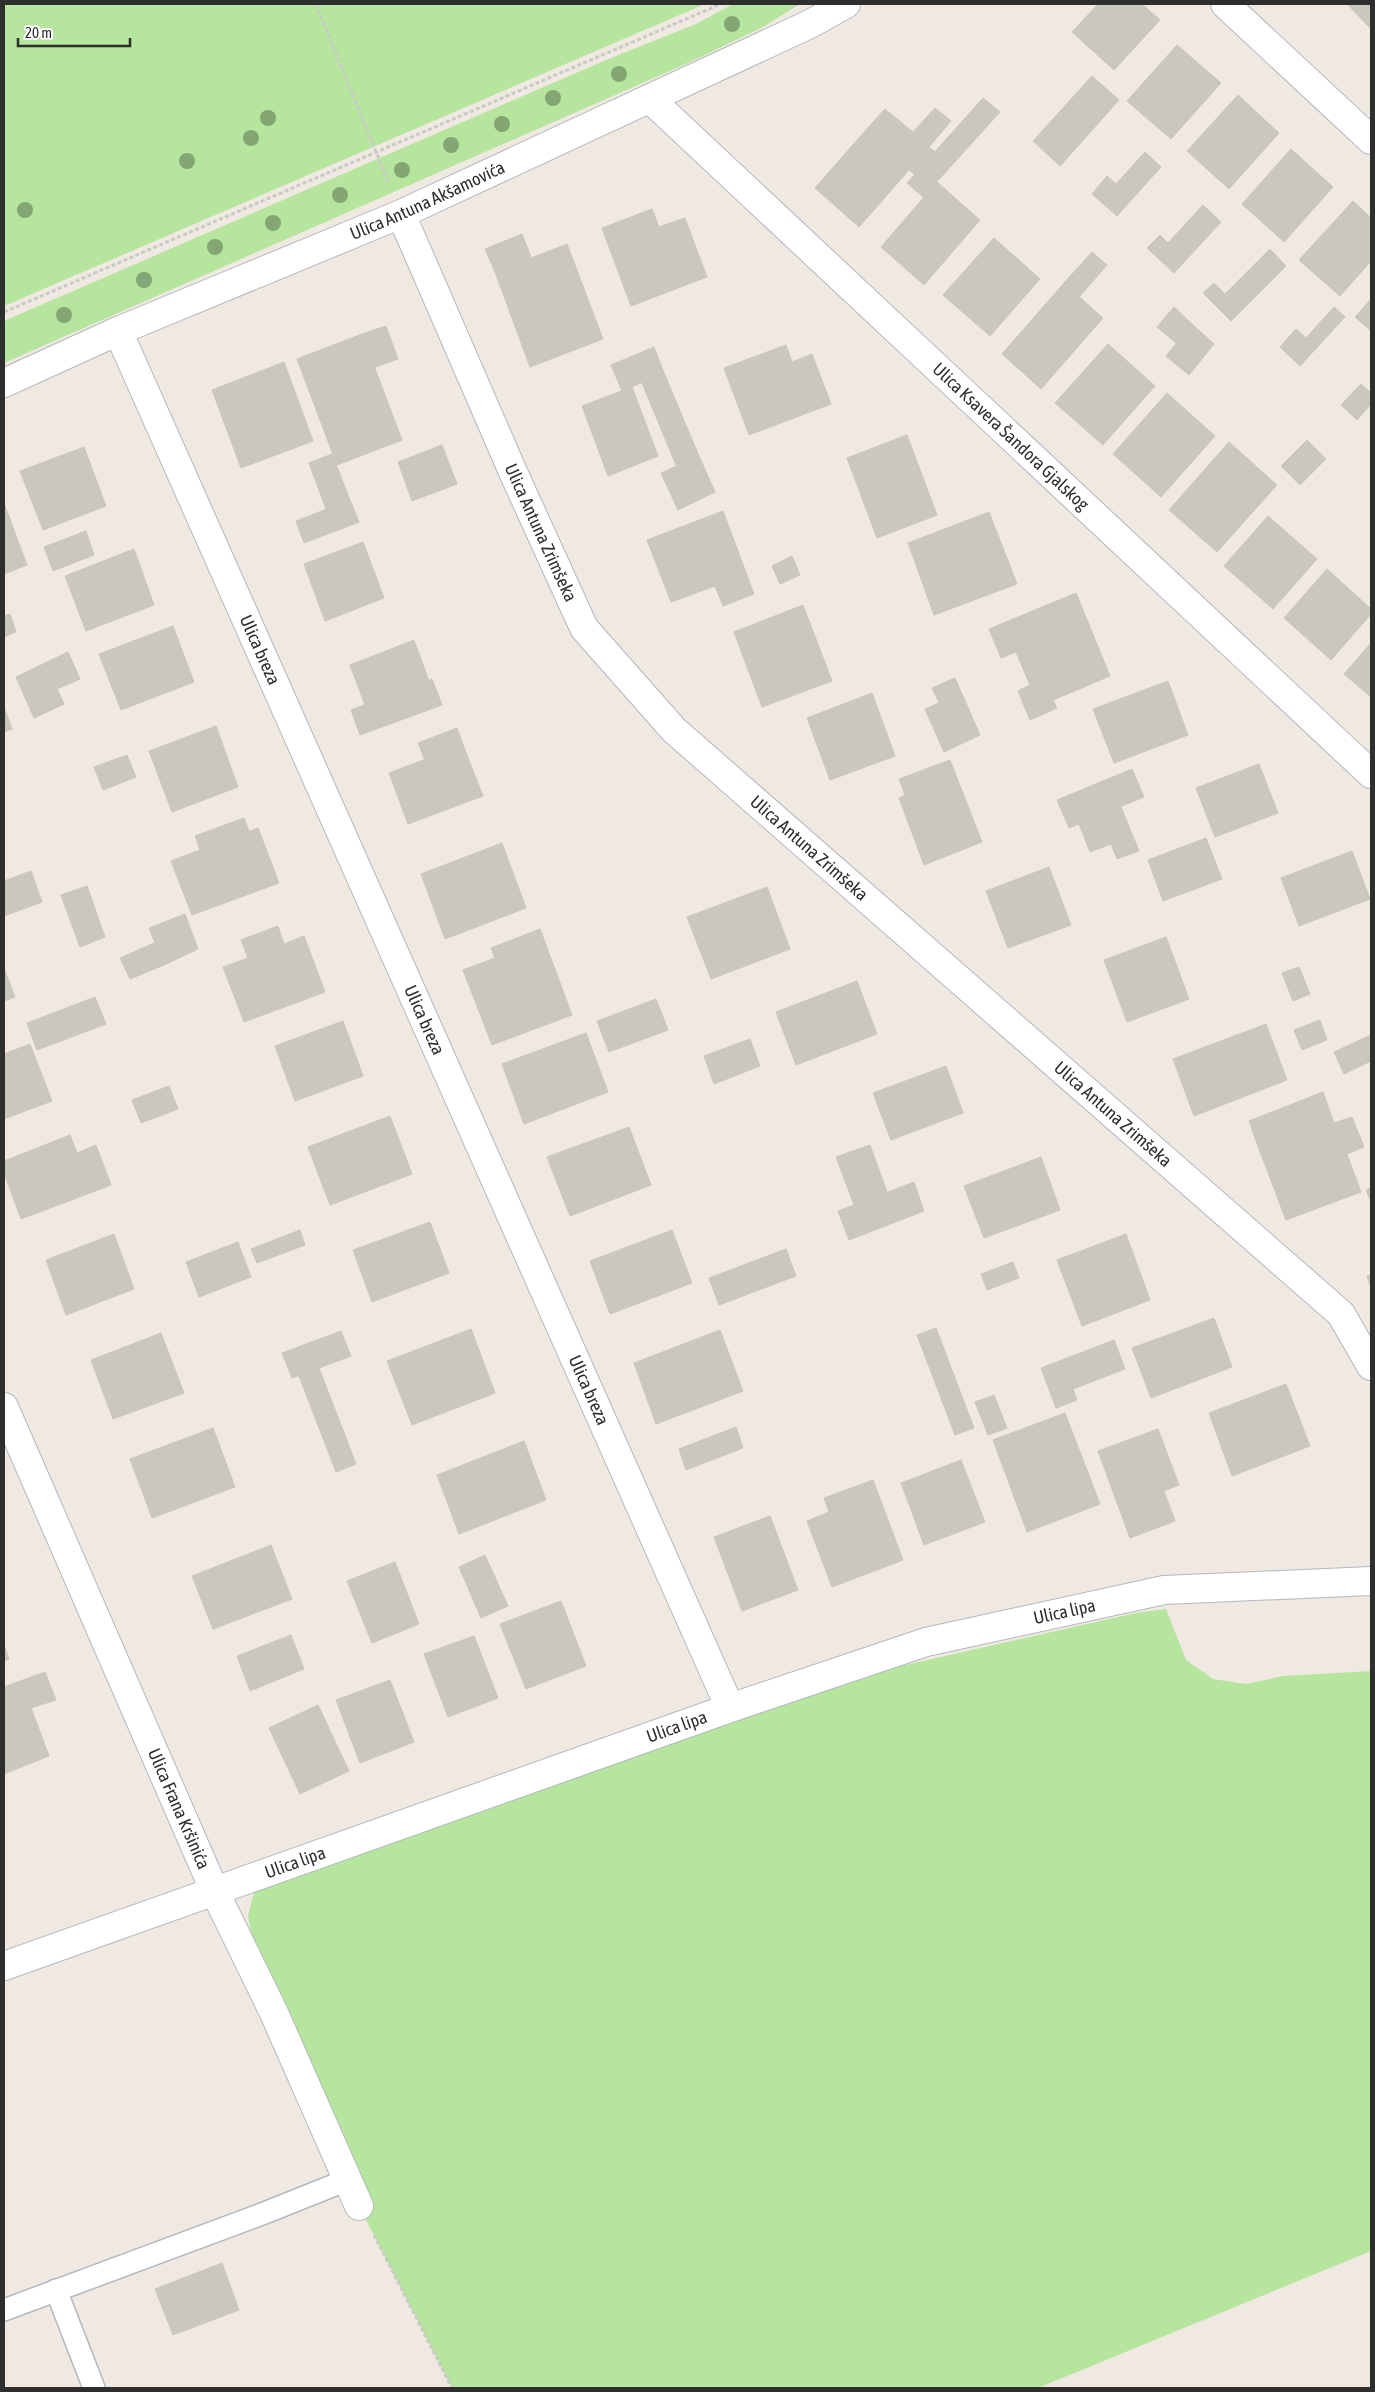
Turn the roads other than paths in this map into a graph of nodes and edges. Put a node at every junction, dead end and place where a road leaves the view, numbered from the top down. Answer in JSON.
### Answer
{"nodes":[{"id":1,"x":846,"y":4,"type":"edge"},
{"id":2,"x":1226,"y":4,"type":"edge"},
{"id":3,"x":650,"y":99,"type":"junction"},
{"id":4,"x":1371,"y":140,"type":"edge"},
{"id":5,"x":401,"y":214,"type":"junction"},
{"id":6,"x":118,"y":331,"type":"junction"},
{"id":7,"x":4,"y":382,"type":"edge"},
{"id":8,"x":1371,"y":774,"type":"edge"},
{"id":9,"x":1371,"y":1366,"type":"edge"},
{"id":10,"x":7,"y":1423,"type":"edge"},
{"id":11,"x":1371,"y":1581,"type":"edge"},
{"id":12,"x":730,"y":1708,"type":"junction"},
{"id":13,"x":215,"y":1892,"type":"junction"},
{"id":14,"x":4,"y":1966,"type":"edge"},
{"id":15,"x":347,"y":2180,"type":"junction"},
{"id":16,"x":359,"y":2206,"type":"road end"},
{"id":17,"x":56,"y":2290,"type":"junction"},
{"id":18,"x":4,"y":2310,"type":"edge"},
{"id":19,"x":94,"y":2388,"type":"edge"}],
"edges":[{"from":1,"to":3,"type":"street","name":"Ulica Antuna Akšamovića"},
{"from":2,"to":4,"type":"street"},
{"from":3,"to":5,"type":"street","name":"Ulica Antuna Akšamovića"},
{"from":3,"to":8,"type":"street","name":"Ulica Ksavera Šandora Gjalskog"},
{"from":5,"to":6,"type":"street","name":"Ulica Antuna Akšamovića"},
{"from":5,"to":9,"type":"street","name":"Ulica Antuna Zrimšeka"},
{"from":6,"to":7,"type":"street","name":"Ulica Antuna Akšamovića"},
{"from":6,"to":12,"type":"street","name":"Ulica breza"},
{"from":10,"to":13,"type":"street","name":"Ulica Frana Kršinića"},
{"from":11,"to":12,"type":"street","name":"Ulica lipa"},
{"from":12,"to":13,"type":"street","name":"Ulica lipa"},
{"from":13,"to":14,"type":"street","name":"Ulica lipa"},
{"from":13,"to":15,"type":"street","name":"Ulica Frana Kršinića"},
{"from":15,"to":16,"type":"street","name":"Ulica Frana Kršinića"},
{"from":15,"to":17,"type":"lane"},
{"from":17,"to":18,"type":"lane"},
{"from":17,"to":19,"type":"lane"}]}
